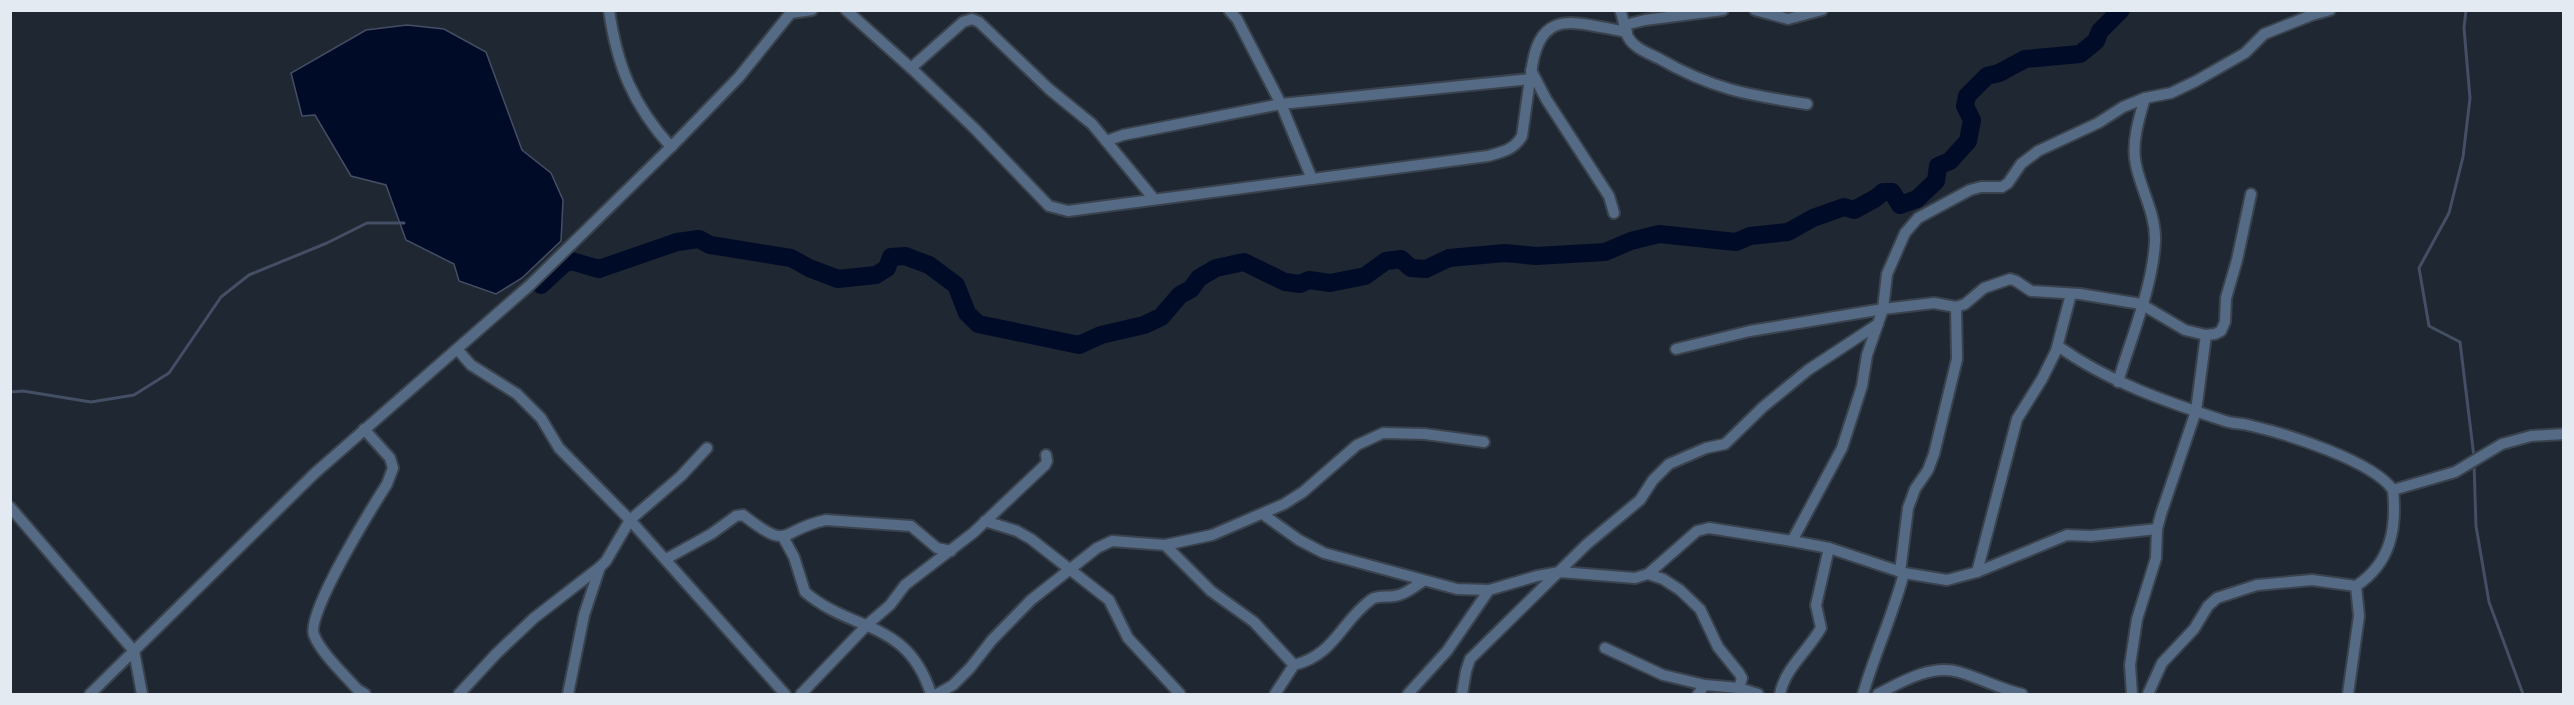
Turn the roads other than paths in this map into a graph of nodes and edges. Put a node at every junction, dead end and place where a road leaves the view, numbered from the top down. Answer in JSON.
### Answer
{"nodes":[{"id":1,"x":609,"y":10,"type":"edge"},
{"id":2,"x":812,"y":10,"type":"edge"},
{"id":3,"x":846,"y":10,"type":"edge"},
{"id":4,"x":1229,"y":10,"type":"edge"},
{"id":5,"x":1620,"y":10,"type":"edge"},
{"id":6,"x":1723,"y":10,"type":"edge"},
{"id":7,"x":1755,"y":10,"type":"edge"},
{"id":8,"x":1822,"y":10,"type":"edge"},
{"id":9,"x":2330,"y":10,"type":"edge"},
{"id":10,"x":792,"y":12,"type":"edge"},
{"id":11,"x":1706,"y":12,"type":"edge"},
{"id":12,"x":1626,"y":28,"type":"junction"},
{"id":13,"x":911,"y":68,"type":"junction"},
{"id":14,"x":1531,"y":74,"type":"junction"},
{"id":15,"x":2145,"y":98,"type":"junction"},
{"id":16,"x":1281,"y":104,"type":"junction"},
{"id":17,"x":1808,"y":104,"type":"dead end"},
{"id":18,"x":1106,"y":141,"type":"junction"},
{"id":19,"x":671,"y":147,"type":"junction"},
{"id":20,"x":1312,"y":179,"type":"junction"},
{"id":21,"x":2251,"y":194,"type":"dead end"},
{"id":22,"x":1154,"y":199,"type":"junction"},
{"id":23,"x":1614,"y":213,"type":"dead end"},
{"id":24,"x":2071,"y":294,"type":"junction"},
{"id":25,"x":2141,"y":304,"type":"junction"},
{"id":26,"x":1956,"y":307,"type":"junction"},
{"id":27,"x":1883,"y":309,"type":"junction"},
{"id":28,"x":1878,"y":324,"type":"junction"},
{"id":29,"x":2206,"y":335,"type":"junction"},
{"id":30,"x":2058,"y":346,"type":"junction"},
{"id":31,"x":457,"y":349,"type":"junction"},
{"id":32,"x":1676,"y":349,"type":"dead end"},
{"id":33,"x":2118,"y":382,"type":"junction"},
{"id":34,"x":2196,"y":411,"type":"junction"},
{"id":35,"x":364,"y":429,"type":"junction"},
{"id":36,"x":2564,"y":434,"type":"edge"},
{"id":37,"x":1484,"y":442,"type":"dead end"},
{"id":38,"x":707,"y":448,"type":"dead end"},
{"id":39,"x":1046,"y":455,"type":"dead end"},
{"id":40,"x":2393,"y":490,"type":"junction"},
{"id":41,"x":10,"y":507,"type":"edge"},
{"id":42,"x":1264,"y":515,"type":"junction"},
{"id":43,"x":630,"y":520,"type":"junction"},
{"id":44,"x":985,"y":521,"type":"junction"},
{"id":45,"x":2157,"y":529,"type":"junction"},
{"id":46,"x":783,"y":537,"type":"junction"},
{"id":47,"x":1792,"y":541,"type":"junction"},
{"id":48,"x":1165,"y":545,"type":"junction"},
{"id":49,"x":1829,"y":548,"type":"junction"},
{"id":50,"x":951,"y":551,"type":"junction"},
{"id":51,"x":666,"y":559,"type":"junction"},
{"id":52,"x":600,"y":567,"type":"junction"},
{"id":53,"x":1070,"y":571,"type":"junction"},
{"id":54,"x":1560,"y":572,"type":"junction"},
{"id":55,"x":1977,"y":572,"type":"junction"},
{"id":56,"x":1902,"y":573,"type":"junction"},
{"id":57,"x":1648,"y":574,"type":"junction"},
{"id":58,"x":1423,"y":581,"type":"junction"},
{"id":59,"x":2356,"y":586,"type":"junction"},
{"id":60,"x":1489,"y":590,"type":"junction"},
{"id":61,"x":868,"y":624,"type":"junction"},
{"id":62,"x":1605,"y":648,"type":"dead end"},
{"id":63,"x":134,"y":651,"type":"junction"},
{"id":64,"x":1294,"y":665,"type":"junction"},
{"id":65,"x":1738,"y":688,"type":"junction"},
{"id":66,"x":1701,"y":690,"type":"edge"},
{"id":67,"x":90,"y":694,"type":"edge"},
{"id":68,"x":142,"y":694,"type":"edge"},
{"id":69,"x":365,"y":694,"type":"edge"},
{"id":70,"x":459,"y":694,"type":"edge"},
{"id":71,"x":568,"y":694,"type":"edge"},
{"id":72,"x":785,"y":694,"type":"edge"},
{"id":73,"x":801,"y":694,"type":"edge"},
{"id":74,"x":931,"y":694,"type":"edge"},
{"id":75,"x":937,"y":694,"type":"edge"},
{"id":76,"x":1180,"y":694,"type":"edge"},
{"id":77,"x":1275,"y":694,"type":"edge"},
{"id":78,"x":1407,"y":694,"type":"edge"},
{"id":79,"x":1462,"y":694,"type":"edge"},
{"id":80,"x":1758,"y":694,"type":"edge"},
{"id":81,"x":1780,"y":694,"type":"edge"},
{"id":82,"x":1863,"y":694,"type":"edge"},
{"id":83,"x":1878,"y":694,"type":"edge"},
{"id":84,"x":2022,"y":694,"type":"edge"},
{"id":85,"x":2132,"y":694,"type":"edge"},
{"id":86,"x":2148,"y":694,"type":"edge"},
{"id":87,"x":2348,"y":694,"type":"edge"}],
"edges":[{"from":1,"to":19,"type":"street"},
{"from":2,"to":10,"type":"street"},
{"from":3,"to":13,"type":"street"},
{"from":4,"to":16,"type":"street"},
{"from":5,"to":12,"type":"street"},
{"from":6,"to":11,"type":"street"},
{"from":7,"to":8,"type":"street"},
{"from":9,"to":15,"type":"street"},
{"from":10,"to":19,"type":"street"},
{"from":11,"to":12,"type":"street"},
{"from":12,"to":14,"type":"street"},
{"from":12,"to":17,"type":"street"},
{"from":13,"to":18,"type":"street"},
{"from":13,"to":22,"type":"street"},
{"from":14,"to":16,"type":"street"},
{"from":14,"to":20,"type":"street"},
{"from":14,"to":23,"type":"street"},
{"from":15,"to":25,"type":"street"},
{"from":15,"to":27,"type":"street"},
{"from":16,"to":18,"type":"street"},
{"from":16,"to":20,"type":"street"},
{"from":18,"to":22,"type":"street"},
{"from":19,"to":31,"type":"street"},
{"from":20,"to":22,"type":"street"},
{"from":21,"to":29,"type":"street"},
{"from":24,"to":25,"type":"street"},
{"from":24,"to":26,"type":"street"},
{"from":24,"to":30,"type":"street"},
{"from":25,"to":29,"type":"street"},
{"from":25,"to":33,"type":"street"},
{"from":26,"to":27,"type":"street"},
{"from":26,"to":56,"type":"street"},
{"from":27,"to":28,"type":"street"},
{"from":27,"to":32,"type":"street"},
{"from":28,"to":47,"type":"street"},
{"from":28,"to":54,"type":"street"},
{"from":29,"to":34,"type":"street"},
{"from":30,"to":33,"type":"street"},
{"from":30,"to":55,"type":"street"},
{"from":31,"to":35,"type":"street"},
{"from":31,"to":43,"type":"street"},
{"from":33,"to":34,"type":"street"},
{"from":34,"to":40,"type":"street"},
{"from":34,"to":45,"type":"street"},
{"from":35,"to":63,"type":"street"},
{"from":35,"to":69,"type":"street"},
{"from":36,"to":40,"type":"street"},
{"from":37,"to":42,"type":"street"},
{"from":38,"to":43,"type":"street"},
{"from":39,"to":44,"type":"street"},
{"from":40,"to":59,"type":"street"},
{"from":41,"to":63,"type":"street"},
{"from":42,"to":48,"type":"street"},
{"from":42,"to":58,"type":"street"},
{"from":43,"to":51,"type":"street"},
{"from":43,"to":52,"type":"street"},
{"from":44,"to":50,"type":"street"},
{"from":44,"to":53,"type":"street"},
{"from":45,"to":55,"type":"street"},
{"from":45,"to":85,"type":"street"},
{"from":46,"to":50,"type":"street"},
{"from":46,"to":51,"type":"street"},
{"from":46,"to":61,"type":"street"},
{"from":47,"to":49,"type":"street"},
{"from":47,"to":57,"type":"street"},
{"from":48,"to":53,"type":"street"},
{"from":48,"to":64,"type":"street"},
{"from":49,"to":56,"type":"street"},
{"from":49,"to":81,"type":"street"},
{"from":50,"to":61,"type":"street"},
{"from":51,"to":72,"type":"street"},
{"from":52,"to":70,"type":"street"},
{"from":52,"to":71,"type":"street"},
{"from":53,"to":75,"type":"street"},
{"from":53,"to":76,"type":"street"},
{"from":54,"to":57,"type":"street"},
{"from":54,"to":60,"type":"street"},
{"from":54,"to":79,"type":"street"},
{"from":55,"to":56,"type":"street"},
{"from":56,"to":82,"type":"street"},
{"from":57,"to":65,"type":"street"},
{"from":58,"to":60,"type":"street"},
{"from":58,"to":64,"type":"street"},
{"from":59,"to":86,"type":"street"},
{"from":59,"to":87,"type":"street"},
{"from":60,"to":78,"type":"street"},
{"from":61,"to":73,"type":"street"},
{"from":61,"to":74,"type":"street"},
{"from":62,"to":66,"type":"street"},
{"from":63,"to":67,"type":"street"},
{"from":63,"to":68,"type":"street"},
{"from":64,"to":77,"type":"street"},
{"from":65,"to":66,"type":"street"},
{"from":65,"to":80,"type":"street"},
{"from":83,"to":84,"type":"street"}]}
